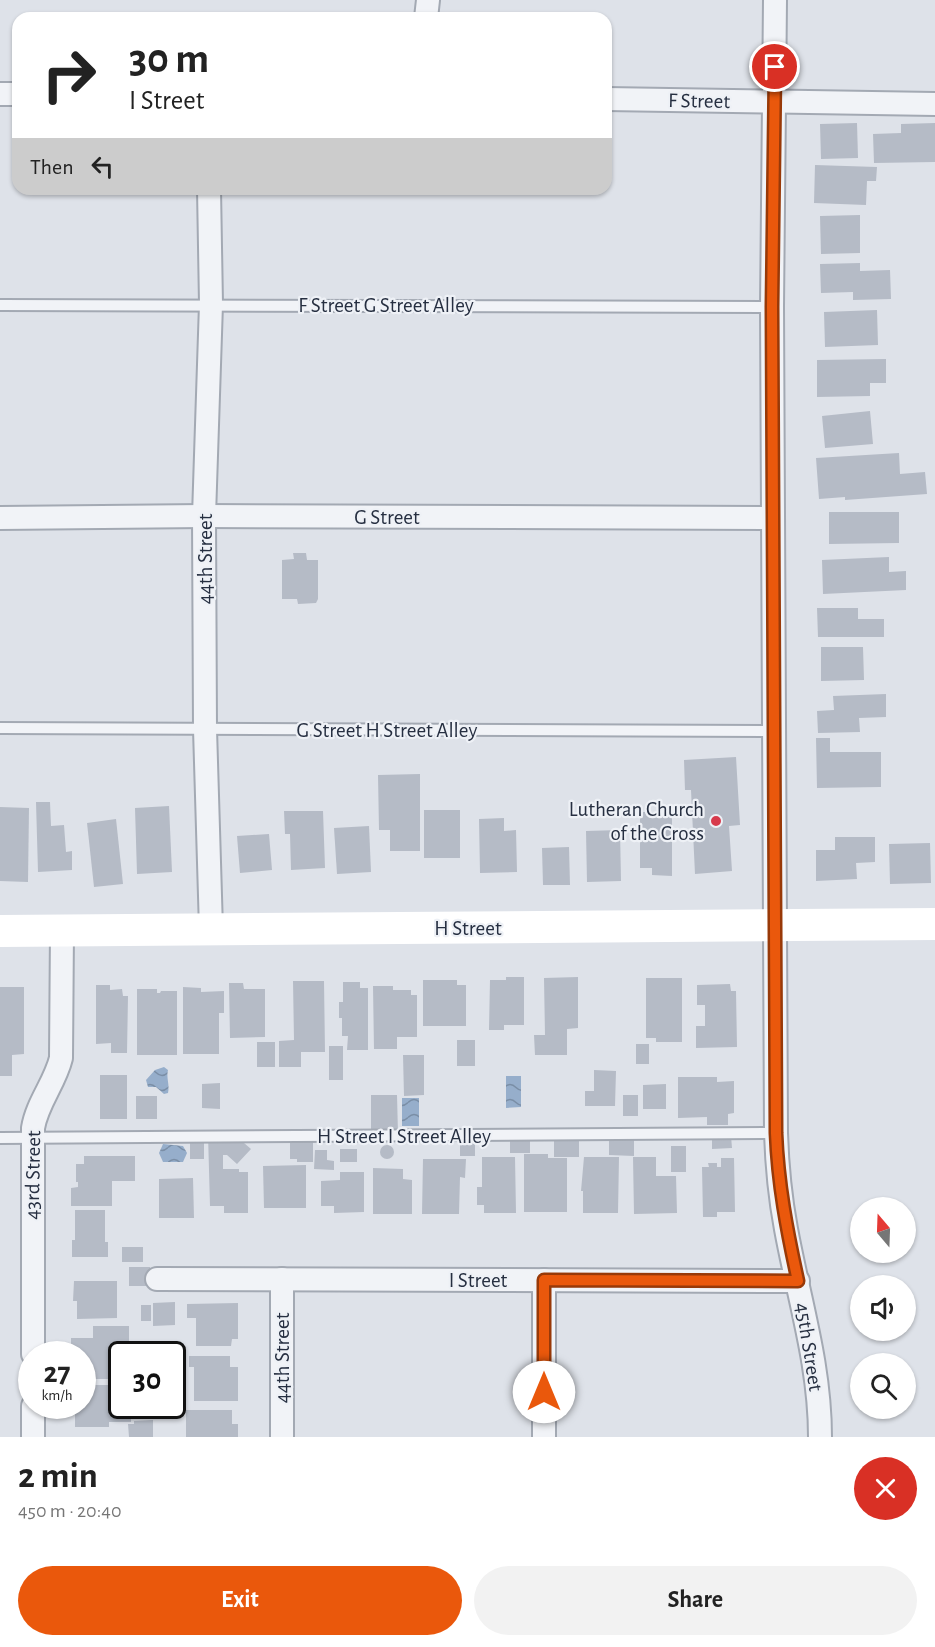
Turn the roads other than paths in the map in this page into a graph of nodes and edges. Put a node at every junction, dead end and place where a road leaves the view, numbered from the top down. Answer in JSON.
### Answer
{"nodes":[{"id":1,"x":775,"y":0,"type":"edge"},
{"id":2,"x":612,"y":99,"type":"edge"},
{"id":3,"x":775,"y":102,"type":"junction"},
{"id":4,"x":935,"y":104,"type":"edge"},
{"id":5,"x":208,"y":195,"type":"edge"},
{"id":6,"x":211,"y":304,"type":"junction"},
{"id":7,"x":0,"y":305,"type":"edge"},
{"id":8,"x":772,"y":307,"type":"junction"},
{"id":9,"x":204,"y":516,"type":"junction"},
{"id":10,"x":0,"y":518,"type":"edge"},
{"id":11,"x":773,"y":518,"type":"junction"},
{"id":12,"x":0,"y":728,"type":"edge"},
{"id":13,"x":205,"y":729,"type":"junction"},
{"id":14,"x":774,"y":731,"type":"junction"},
{"id":15,"x":935,"y":924,"type":"edge"},
{"id":16,"x":775,"y":926,"type":"junction"},
{"id":17,"x":211,"y":929,"type":"junction"},
{"id":18,"x":62,"y":930,"type":"junction"},
{"id":19,"x":0,"y":931,"type":"edge"},
{"id":20,"x":776,"y":1133,"type":"junction"},
{"id":21,"x":0,"y":1138,"type":"edge"},
{"id":22,"x":32,"y":1138,"type":"junction"},
{"id":23,"x":157,"y":1279,"type":"dead end"},
{"id":24,"x":282,"y":1279,"type":"junction"},
{"id":25,"x":544,"y":1280,"type":"junction"},
{"id":26,"x":798,"y":1281,"type":"junction"},
{"id":27,"x":33,"y":1341,"type":"edge"},
{"id":28,"x":33,"y":1419,"type":"edge"},
{"id":29,"x":33,"y":1437,"type":"edge"},
{"id":30,"x":282,"y":1437,"type":"edge"},
{"id":31,"x":544,"y":1437,"type":"edge"},
{"id":32,"x":820,"y":1437,"type":"edge"}],
"edges":[{"from":1,"to":3,"type":"street","name":"45th Street"},
{"from":2,"to":3,"type":"street","name":"F Street"},
{"from":3,"to":4,"type":"street","name":"F Street"},
{"from":3,"to":8,"type":"street","name":"45th Street"},
{"from":5,"to":6,"type":"street","name":"44th Street"},
{"from":6,"to":7,"type":"lane","name":"F Street G Street Alley"},
{"from":6,"to":8,"type":"lane","name":"F Street G Street Alley"},
{"from":6,"to":9,"type":"street","name":"44th Street"},
{"from":8,"to":11,"type":"street","name":"45th Street"},
{"from":9,"to":10,"type":"street","name":"G Street"},
{"from":9,"to":11,"type":"street","name":"G Street"},
{"from":9,"to":13,"type":"street","name":"44th Street"},
{"from":11,"to":14,"type":"street","name":"45th Street"},
{"from":12,"to":13,"type":"lane","name":"G Street H Street Alley"},
{"from":13,"to":14,"type":"lane","name":"G Street H Street Alley"},
{"from":13,"to":17,"type":"street","name":"44th Street"},
{"from":14,"to":16,"type":"street","name":"45th Street"},
{"from":15,"to":16,"type":"main road","name":"H Street"},
{"from":16,"to":17,"type":"main road","name":"H Street"},
{"from":16,"to":20,"type":"street","name":"45th Street"},
{"from":17,"to":18,"type":"main road","name":"H Street"},
{"from":18,"to":19,"type":"main road","name":"H Street"},
{"from":18,"to":22,"type":"street","name":"43rd Street"},
{"from":20,"to":22,"type":"lane","name":"H Street I Street Alley"},
{"from":20,"to":26,"type":"street","name":"45th Street"},
{"from":21,"to":22,"type":"lane","name":"H Street I Street Alley"},
{"from":22,"to":27,"type":"street","name":"43rd Street"},
{"from":23,"to":24,"type":"street","name":"I Street"},
{"from":24,"to":25,"type":"street","name":"I Street"},
{"from":24,"to":30,"type":"street","name":"44th Street"},
{"from":25,"to":26,"type":"street","name":"I Street"},
{"from":25,"to":31,"type":"street"},
{"from":26,"to":32,"type":"street","name":"45th Street"},
{"from":28,"to":29,"type":"street"}]}
